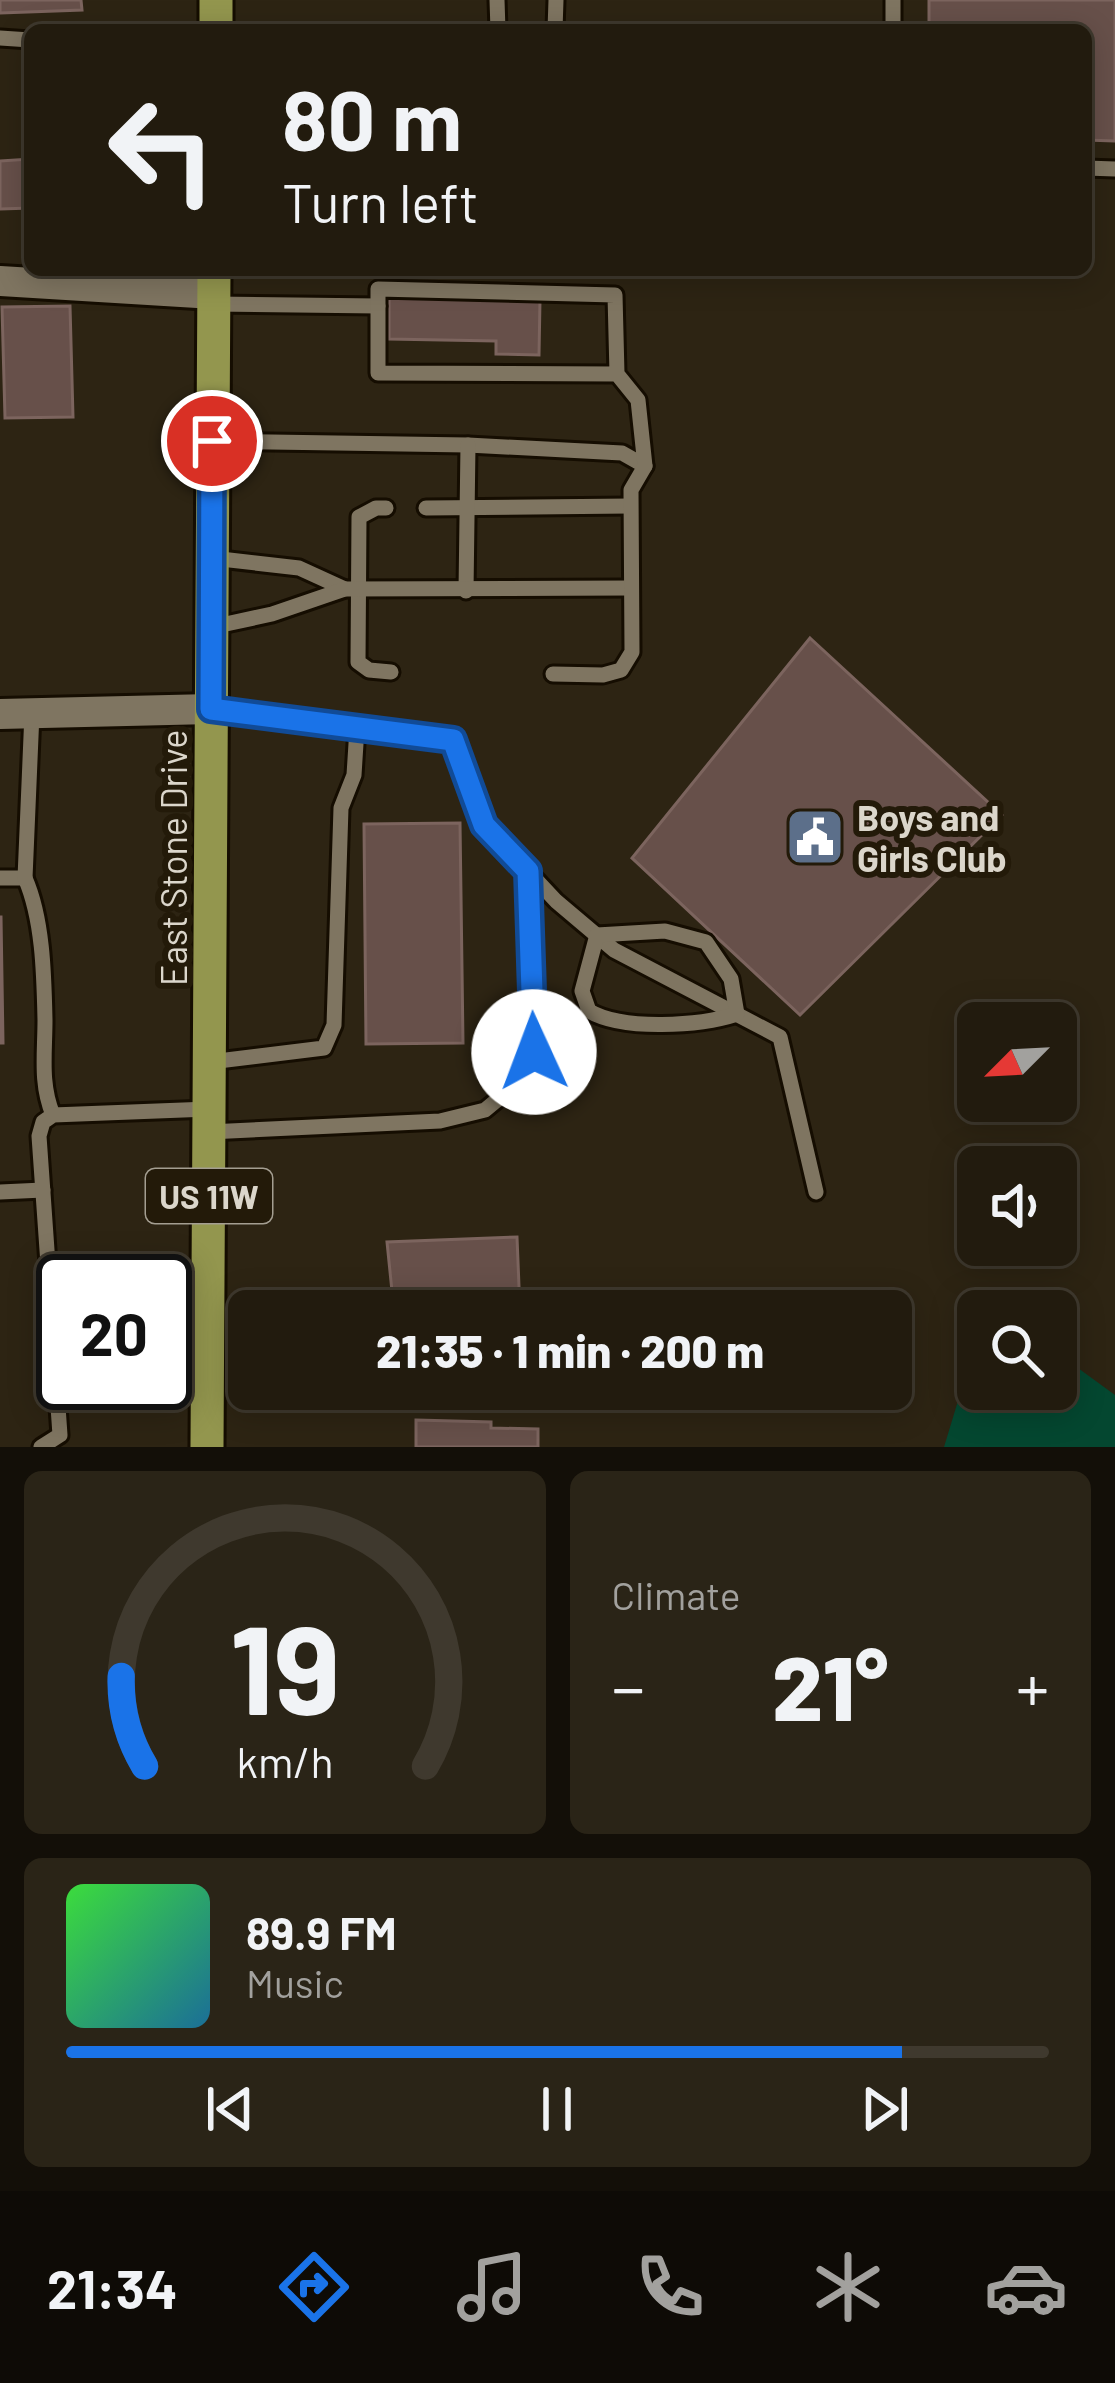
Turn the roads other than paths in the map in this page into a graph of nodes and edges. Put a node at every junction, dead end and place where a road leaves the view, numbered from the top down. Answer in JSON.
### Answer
{"nodes":[{"id":1,"x":0,"y":281,"type":"edge"},
{"id":2,"x":214,"y":289,"type":"edge"},
{"id":3,"x":378,"y":306,"type":"junction"},
{"id":4,"x":617,"y":374,"type":"junction"},
{"id":5,"x":212,"y":441,"type":"junction"},
{"id":6,"x":468,"y":446,"type":"junction"},
{"id":7,"x":645,"y":466,"type":"junction"},
{"id":8,"x":630,"y":506,"type":"junction"},
{"id":9,"x":386,"y":508,"type":"dead end"},
{"id":10,"x":427,"y":508,"type":"dead end"},
{"id":11,"x":467,"y":508,"type":"junction"},
{"id":12,"x":212,"y":558,"type":"junction"},
{"id":13,"x":631,"y":588,"type":"junction"},
{"id":14,"x":352,"y":589,"type":"junction"},
{"id":15,"x":466,"y":591,"type":"junction"},
{"id":16,"x":212,"y":627,"type":"junction"},
{"id":17,"x":392,"y":672,"type":"dead end"},
{"id":18,"x":553,"y":674,"type":"dead end"},
{"id":19,"x":211,"y":709,"type":"junction"},
{"id":20,"x":32,"y":713,"type":"junction"},
{"id":21,"x":0,"y":714,"type":"edge"},
{"id":22,"x":357,"y":728,"type":"junction"},
{"id":23,"x":528,"y":871,"type":"junction"},
{"id":24,"x":0,"y":878,"type":"edge"},
{"id":25,"x":25,"y":878,"type":"junction"},
{"id":26,"x":597,"y":935,"type":"junction"},
{"id":27,"x":737,"y":1015,"type":"junction"},
{"id":28,"x":210,"y":1062,"type":"junction"},
{"id":29,"x":53,"y":1114,"type":"junction"},
{"id":30,"x":209,"y":1121,"type":"junction"},
{"id":31,"x":43,"y":1190,"type":"junction"},
{"id":32,"x":0,"y":1192,"type":"edge"},
{"id":33,"x":816,"y":1192,"type":"dead end"},
{"id":34,"x":41,"y":1447,"type":"edge"},
{"id":35,"x":207,"y":1447,"type":"edge"}],
"edges":[{"from":1,"to":2,"type":"street"},
{"from":2,"to":3,"type":"lane"},
{"from":2,"to":5,"type":"highway","name":"East Stone Drive","number":"US 11W"},
{"from":3,"to":4,"type":"lane"},
{"from":3,"to":4,"type":"lane"},
{"from":4,"to":7,"type":"lane"},
{"from":5,"to":6,"type":"lane"},
{"from":5,"to":12,"type":"highway","name":"East Stone Drive","number":"US 11W"},
{"from":6,"to":7,"type":"lane"},
{"from":6,"to":11,"type":"lane"},
{"from":7,"to":8,"type":"lane"},
{"from":8,"to":11,"type":"lane"},
{"from":8,"to":13,"type":"lane"},
{"from":9,"to":14,"type":"lane"},
{"from":10,"to":11,"type":"lane"},
{"from":11,"to":15,"type":"lane"},
{"from":12,"to":14,"type":"lane"},
{"from":12,"to":16,"type":"highway","name":"East Stone Drive","number":"US 11W"},
{"from":13,"to":15,"type":"lane"},
{"from":13,"to":18,"type":"lane"},
{"from":14,"to":15,"type":"lane"},
{"from":14,"to":16,"type":"lane"},
{"from":14,"to":17,"type":"lane"},
{"from":16,"to":19,"type":"highway","name":"East Stone Drive","number":"US 11W"},
{"from":19,"to":20,"type":"street"},
{"from":19,"to":22,"type":"lane"},
{"from":19,"to":28,"type":"highway","name":"East Stone Drive","number":"US 11W"},
{"from":20,"to":21,"type":"street"},
{"from":20,"to":25,"type":"lane"},
{"from":22,"to":23,"type":"lane"},
{"from":22,"to":28,"type":"lane"},
{"from":23,"to":26,"type":"lane"},
{"from":23,"to":30,"type":"lane"},
{"from":24,"to":25,"type":"lane"},
{"from":25,"to":29,"type":"lane"},
{"from":26,"to":27,"type":"lane"},
{"from":26,"to":27,"type":"lane"},
{"from":26,"to":27,"type":"lane"},
{"from":27,"to":33,"type":"lane"},
{"from":28,"to":30,"type":"highway","name":"East Stone Drive","number":"US 11W"},
{"from":29,"to":30,"type":"lane"},
{"from":29,"to":31,"type":"lane"},
{"from":30,"to":35,"type":"highway","name":"East Stone Drive","number":"US 11W"},
{"from":31,"to":32,"type":"lane"},
{"from":31,"to":34,"type":"lane"}]}
